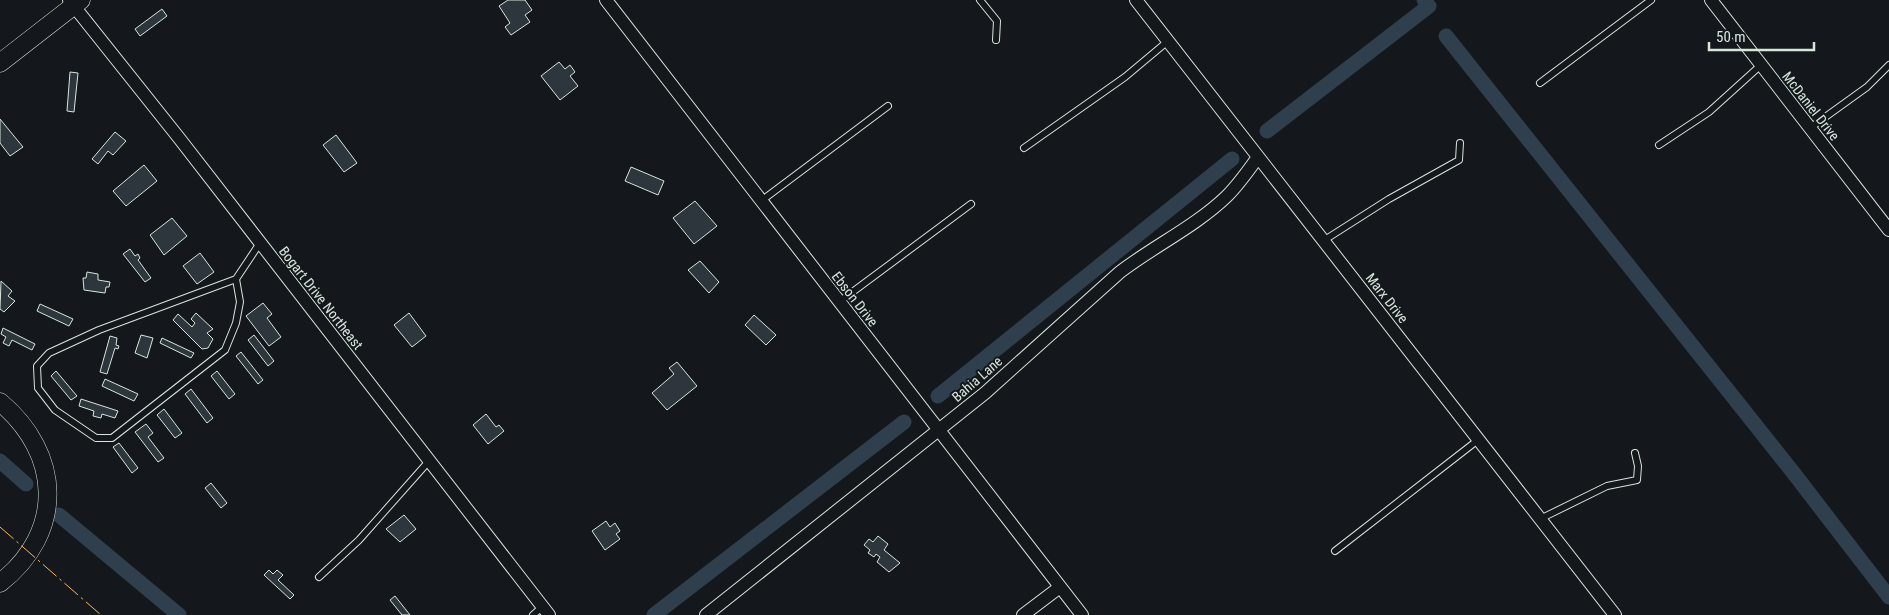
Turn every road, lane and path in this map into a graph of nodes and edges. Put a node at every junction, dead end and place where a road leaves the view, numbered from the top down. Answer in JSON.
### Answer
{"nodes":[{"id":1,"x":606,"y":0,"type":"edge"},
{"id":2,"x":980,"y":0,"type":"edge"},
{"id":3,"x":1136,"y":0,"type":"edge"},
{"id":4,"x":1651,"y":0,"type":"edge"},
{"id":5,"x":1711,"y":0,"type":"edge"},
{"id":6,"x":74,"y":2,"type":"edge"},
{"id":7,"x":996,"y":40,"type":"dead end"},
{"id":8,"x":1168,"y":42,"type":"junction"},
{"id":9,"x":0,"y":63,"type":"edge"},
{"id":10,"x":1760,"y":65,"type":"junction"},
{"id":11,"x":1889,"y":65,"type":"edge"},
{"id":12,"x":1540,"y":83,"type":"dead end"},
{"id":13,"x":888,"y":106,"type":"dead end"},
{"id":14,"x":1810,"y":128,"type":"junction"},
{"id":15,"x":1460,"y":144,"type":"dead end"},
{"id":16,"x":1659,"y":145,"type":"dead end"},
{"id":17,"x":1024,"y":148,"type":"dead end"},
{"id":18,"x":1258,"y":157,"type":"junction"},
{"id":19,"x":760,"y":202,"type":"junction"},
{"id":20,"x":971,"y":204,"type":"dead end"},
{"id":21,"x":1889,"y":230,"type":"edge"},
{"id":22,"x":1323,"y":241,"type":"junction"},
{"id":23,"x":260,"y":243,"type":"junction"},
{"id":24,"x":236,"y":279,"type":"junction"},
{"id":25,"x":838,"y":302,"type":"junction"},
{"id":26,"x":4,"y":405,"type":"edge"},
{"id":27,"x":938,"y":431,"type":"junction"},
{"id":28,"x":1478,"y":440,"type":"junction"},
{"id":29,"x":1635,"y":453,"type":"dead end"},
{"id":30,"x":429,"y":461,"type":"junction"},
{"id":31,"x":1540,"y":519,"type":"junction"},
{"id":32,"x":1335,"y":551,"type":"dead end"},
{"id":33,"x":319,"y":577,"type":"dead end"},
{"id":34,"x":0,"y":583,"type":"edge"},
{"id":35,"x":1060,"y":587,"type":"junction"},
{"id":36,"x":541,"y":612,"type":"edge"},
{"id":37,"x":1611,"y":614,"type":"edge"},
{"id":38,"x":706,"y":615,"type":"edge"},
{"id":39,"x":1023,"y":615,"type":"edge"},
{"id":40,"x":1082,"y":615,"type":"edge"}],
"edges":[{"from":1,"to":19,"type":"street","name":"Ebson Drive"},
{"from":2,"to":7,"type":"lane"},
{"from":3,"to":8,"type":"street","name":"Marx Drive"},
{"from":4,"to":12,"type":"lane"},
{"from":5,"to":10,"type":"street","name":"McDaniel Drive"},
{"from":6,"to":9,"type":"street"},
{"from":6,"to":23,"type":"street","name":"Bogart Drive Northeast"},
{"from":8,"to":17,"type":"lane"},
{"from":8,"to":18,"type":"street","name":"Marx Drive"},
{"from":10,"to":14,"type":"street","name":"McDaniel Drive"},
{"from":10,"to":16,"type":"lane"},
{"from":11,"to":14,"type":"lane"},
{"from":13,"to":19,"type":"lane"},
{"from":14,"to":21,"type":"street","name":"McDaniel Drive"},
{"from":15,"to":22,"type":"lane"},
{"from":18,"to":22,"type":"street","name":"Marx Drive"},
{"from":18,"to":27,"type":"street","name":"Bahia Lane"},
{"from":19,"to":25,"type":"street","name":"Ebson Drive"},
{"from":20,"to":25,"type":"lane"},
{"from":22,"to":28,"type":"street","name":"Marx Drive"},
{"from":23,"to":24,"type":"lane"},
{"from":23,"to":30,"type":"street","name":"Bogart Drive Northeast"},
{"from":24,"to":24,"type":"lane"},
{"from":25,"to":27,"type":"street","name":"Ebson Drive"},
{"from":26,"to":34,"type":"street"},
{"from":27,"to":35,"type":"street","name":"Ebson Drive"},
{"from":27,"to":38,"type":"street","name":"Bahia Lane"},
{"from":28,"to":31,"type":"street","name":"Marx Drive"},
{"from":28,"to":32,"type":"lane"},
{"from":29,"to":31,"type":"lane"},
{"from":30,"to":33,"type":"lane"},
{"from":30,"to":36,"type":"street","name":"Bogart Drive Northeast"},
{"from":31,"to":37,"type":"street","name":"Marx Drive"},
{"from":35,"to":39,"type":"street"},
{"from":35,"to":40,"type":"street","name":"Ebson Drive"}]}
